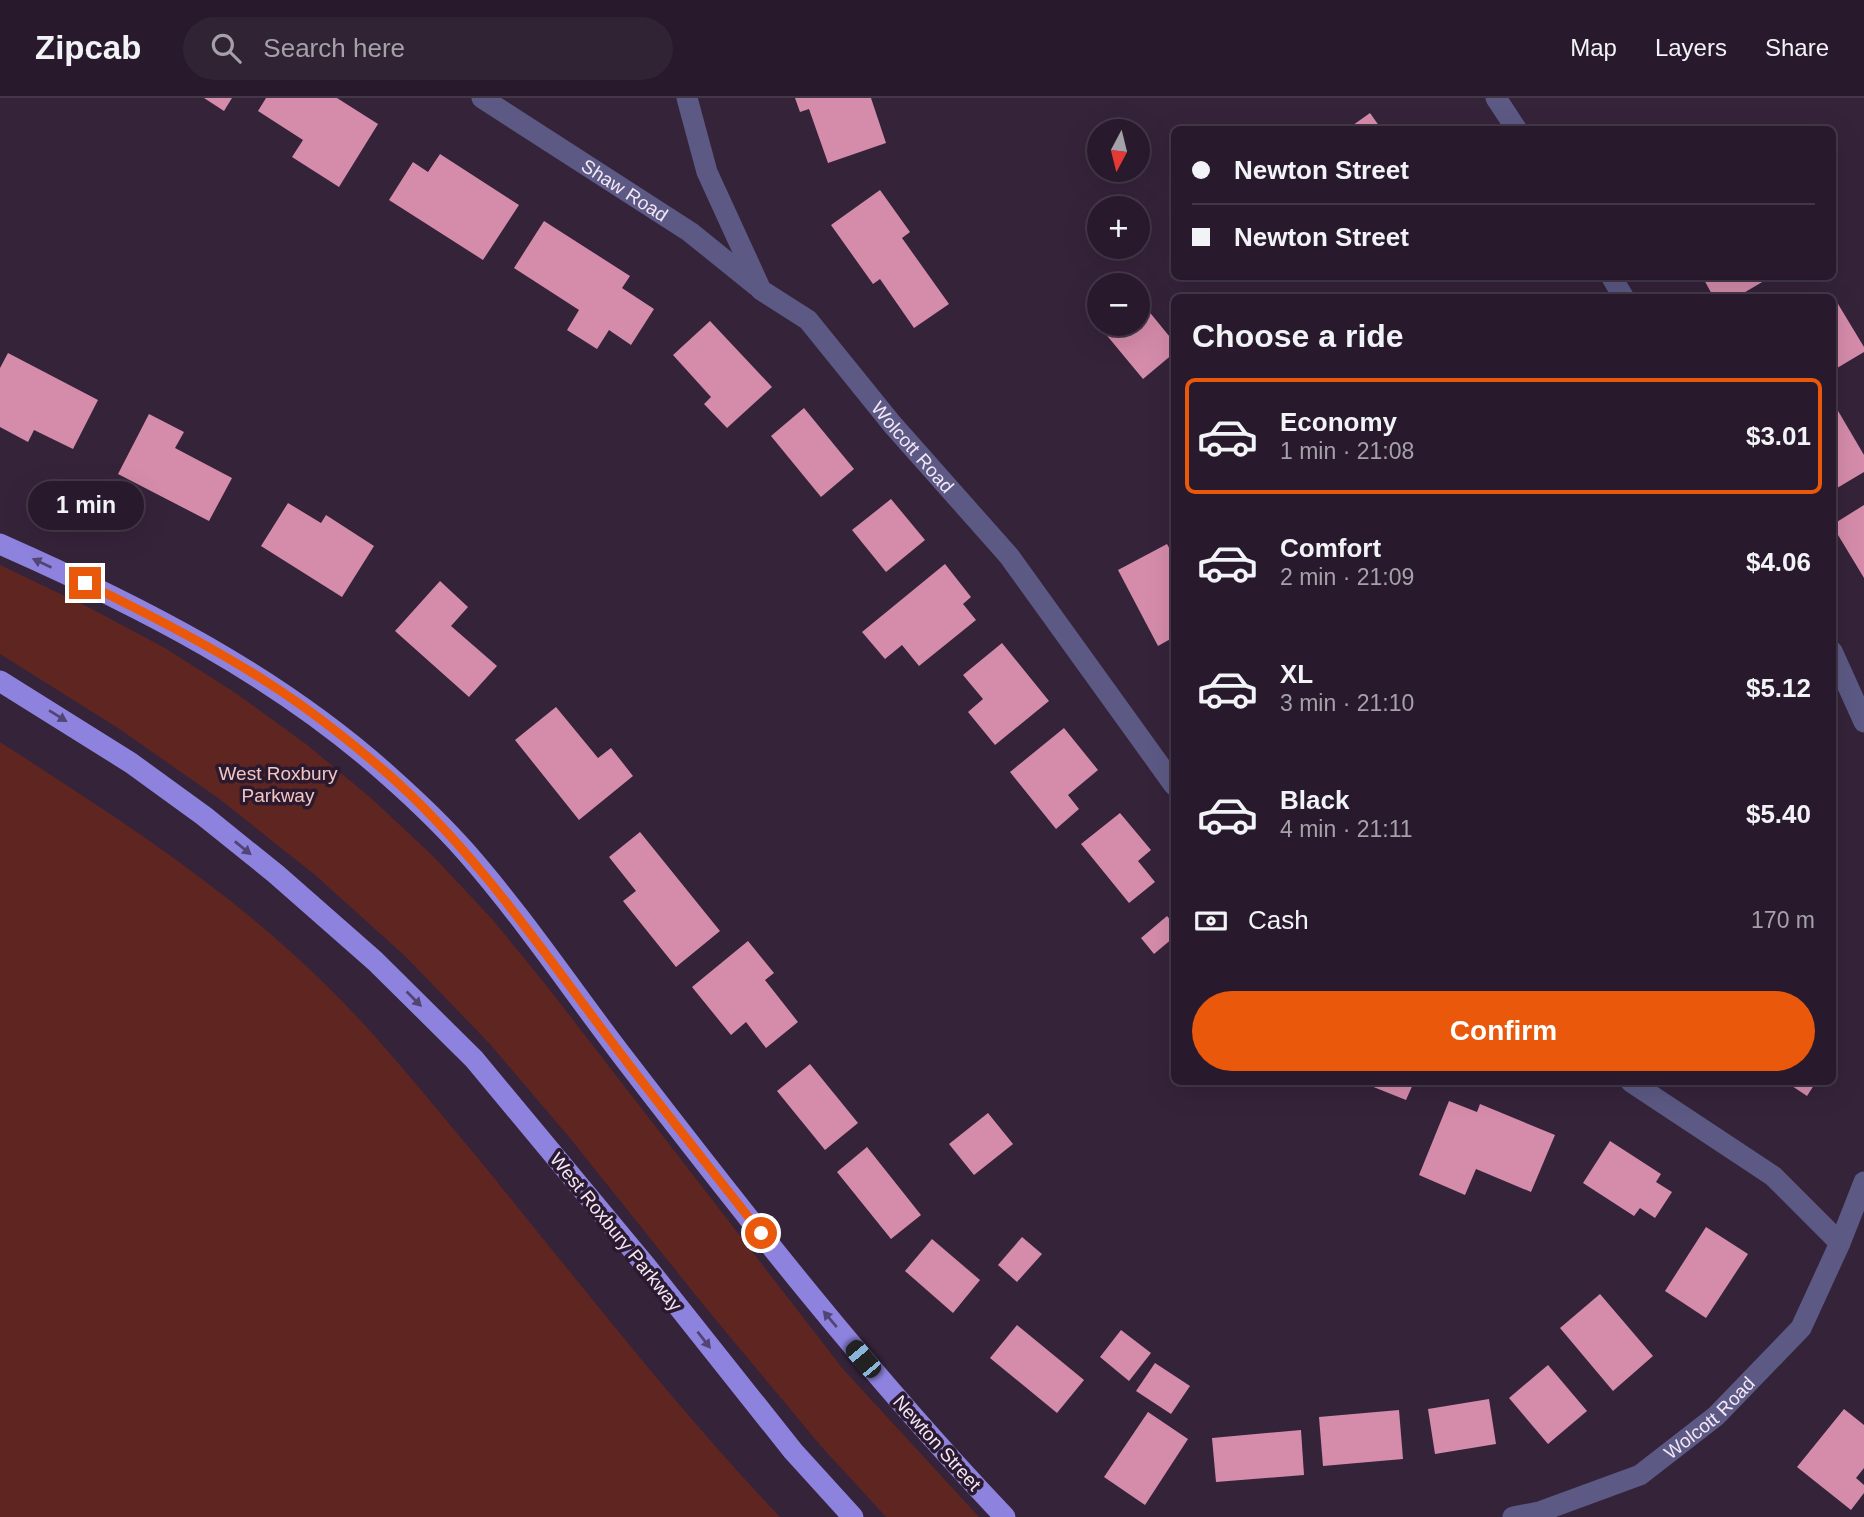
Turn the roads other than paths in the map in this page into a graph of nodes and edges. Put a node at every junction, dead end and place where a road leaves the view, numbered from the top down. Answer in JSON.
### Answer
{"nodes":[{"id":1,"x":482,"y":98,"type":"edge"},
{"id":2,"x":687,"y":98,"type":"edge"},
{"id":3,"x":1496,"y":98,"type":"edge"},
{"id":4,"x":1514,"y":126,"type":"edge"},
{"id":5,"x":761,"y":290,"type":"junction"},
{"id":6,"x":0,"y":544,"type":"edge"},
{"id":7,"x":1836,"y":660,"type":"edge"},
{"id":8,"x":0,"y":681,"type":"edge"},
{"id":9,"x":1864,"y":722,"type":"edge"},
{"id":10,"x":1171,"y":781,"type":"edge"},
{"id":11,"x":1636,"y":1085,"type":"edge"},
{"id":12,"x":1864,"y":1182,"type":"edge"},
{"id":13,"x":1840,"y":1243,"type":"junction"},
{"id":14,"x":853,"y":1517,"type":"edge"},
{"id":15,"x":1005,"y":1517,"type":"edge"},
{"id":16,"x":1513,"y":1517,"type":"edge"}],
"edges":[{"from":1,"to":5,"type":"street","name":"Shaw Road"},
{"from":2,"to":5,"type":"street"},
{"from":3,"to":4,"type":"street"},
{"from":5,"to":10,"type":"street","name":"Wolcott Road"},
{"from":15,"to":6,"type":"main road","name":"Newton Street","one_way":true},
{"from":7,"to":9,"type":"street"},
{"from":8,"to":14,"type":"main road","name":"West Roxbury Parkway","one_way":true},
{"from":11,"to":13,"type":"street"},
{"from":12,"to":13,"type":"street","name":"Wolcott Road"},
{"from":13,"to":16,"type":"street","name":"Wolcott Road"}]}
